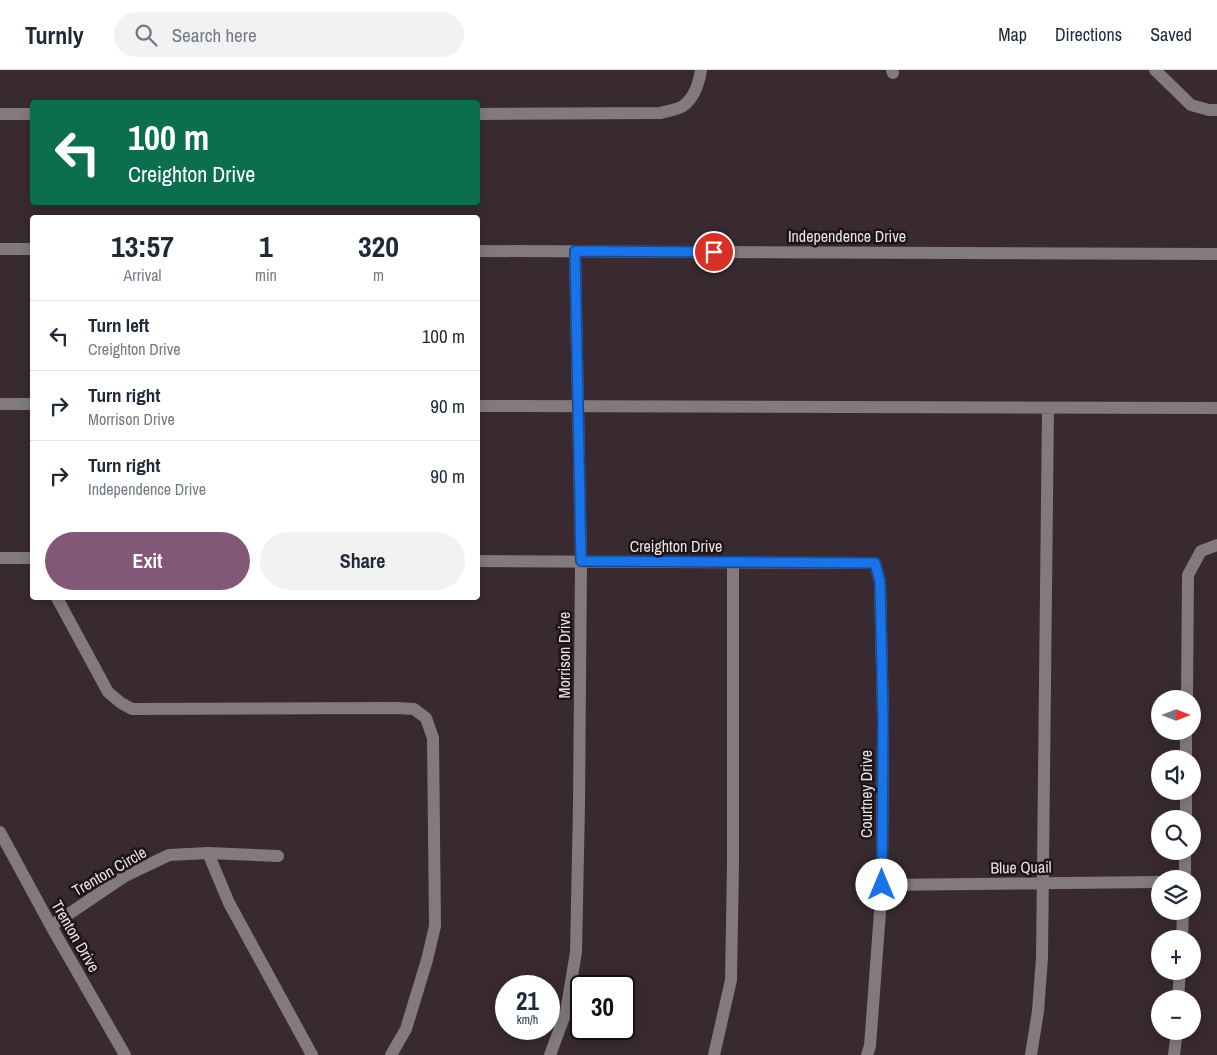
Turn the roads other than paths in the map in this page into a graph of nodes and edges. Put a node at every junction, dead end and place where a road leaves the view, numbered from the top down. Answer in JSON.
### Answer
{"nodes":[{"id":1,"x":701,"y":70,"type":"edge"},
{"id":2,"x":1155,"y":70,"type":"edge"},
{"id":3,"x":1217,"y":110,"type":"edge"},
{"id":4,"x":0,"y":114,"type":"edge"},
{"id":5,"x":30,"y":114,"type":"edge"},
{"id":6,"x":480,"y":114,"type":"edge"},
{"id":7,"x":0,"y":249,"type":"edge"},
{"id":8,"x":30,"y":249,"type":"edge"},
{"id":9,"x":480,"y":251,"type":"edge"},
{"id":10,"x":575,"y":251,"type":"junction"},
{"id":11,"x":1217,"y":254,"type":"edge"},
{"id":12,"x":0,"y":404,"type":"edge"},
{"id":13,"x":30,"y":404,"type":"edge"},
{"id":14,"x":480,"y":406,"type":"edge"},
{"id":15,"x":578,"y":406,"type":"junction"},
{"id":16,"x":1048,"y":408,"type":"junction"},
{"id":17,"x":1217,"y":408,"type":"edge"},
{"id":18,"x":1217,"y":546,"type":"edge"},
{"id":19,"x":0,"y":558,"type":"edge"},
{"id":20,"x":30,"y":558,"type":"edge"},
{"id":21,"x":480,"y":561,"type":"edge"},
{"id":22,"x":581,"y":561,"type":"junction"},
{"id":23,"x":734,"y":562,"type":"junction"},
{"id":24,"x":875,"y":563,"type":"joint"},
{"id":25,"x":57,"y":600,"type":"edge"},
{"id":26,"x":1187,"y":690,"type":"edge"},
{"id":27,"x":0,"y":832,"type":"edge"},
{"id":28,"x":208,"y":853,"type":"junction"},
{"id":29,"x":278,"y":856,"type":"dead end"},
{"id":30,"x":1151,"y":882,"type":"edge"},
{"id":31,"x":1043,"y":883,"type":"junction"},
{"id":32,"x":882,"y":885,"type":"junction"},
{"id":33,"x":51,"y":926,"type":"junction"},
{"id":34,"x":1176,"y":1040,"type":"edge"},
{"id":35,"x":125,"y":1055,"type":"edge"},
{"id":36,"x":312,"y":1055,"type":"edge"},
{"id":37,"x":391,"y":1055,"type":"edge"},
{"id":38,"x":550,"y":1055,"type":"edge"},
{"id":39,"x":714,"y":1055,"type":"edge"},
{"id":40,"x":867,"y":1055,"type":"edge"},
{"id":41,"x":1031,"y":1055,"type":"edge"},
{"id":42,"x":1174,"y":1055,"type":"edge"}],
"edges":[{"from":1,"to":6,"type":"street"},
{"from":2,"to":3,"type":"street"},
{"from":4,"to":5,"type":"street"},
{"from":7,"to":8,"type":"street"},
{"from":9,"to":10,"type":"street","name":"Independence Drive"},
{"from":10,"to":11,"type":"street","name":"Independence Drive"},
{"from":10,"to":15,"type":"street","name":"Morrison Drive"},
{"from":12,"to":13,"type":"street"},
{"from":14,"to":15,"type":"street"},
{"from":15,"to":16,"type":"street"},
{"from":15,"to":22,"type":"street","name":"Morrison Drive"},
{"from":16,"to":17,"type":"street"},
{"from":16,"to":31,"type":"street"},
{"from":18,"to":26,"type":"street"},
{"from":19,"to":20,"type":"street"},
{"from":21,"to":22,"type":"street","name":"Creighton Drive"},
{"from":22,"to":23,"type":"street","name":"Creighton Drive"},
{"from":22,"to":38,"type":"street","name":"Morrison Drive"},
{"from":23,"to":24,"type":"street","name":"Creighton Drive"},
{"from":23,"to":39,"type":"street"},
{"from":24,"to":32,"type":"street","name":"Courtney Drive"},
{"from":25,"to":37,"type":"street"},
{"from":27,"to":33,"type":"street","name":"Trenton Drive"},
{"from":28,"to":29,"type":"street","name":"Trenton Circle"},
{"from":28,"to":33,"type":"street","name":"Trenton Circle"},
{"from":28,"to":36,"type":"street"},
{"from":30,"to":31,"type":"street","name":"Blue Quail"},
{"from":31,"to":32,"type":"street","name":"Blue Quail"},
{"from":31,"to":41,"type":"street"},
{"from":32,"to":40,"type":"street","name":"Courtney Drive"},
{"from":33,"to":35,"type":"street","name":"Trenton Drive"},
{"from":34,"to":42,"type":"street"}]}
